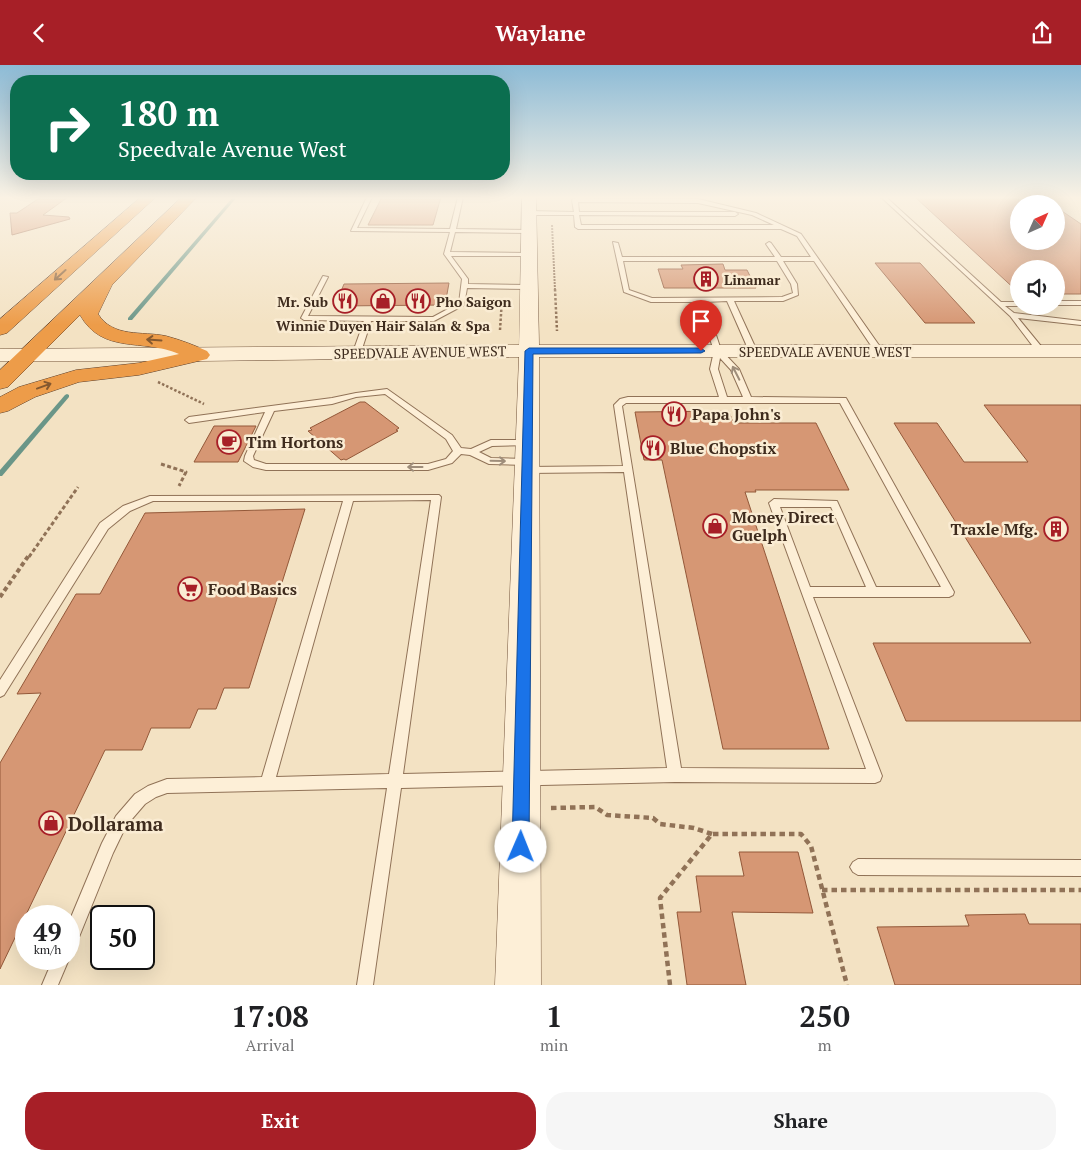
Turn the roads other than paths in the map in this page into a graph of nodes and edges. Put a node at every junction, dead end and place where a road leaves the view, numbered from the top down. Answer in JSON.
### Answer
{"nodes":[{"id":1,"x":101,"y":240,"type":"edge"},
{"id":2,"x":147,"y":240,"type":"edge"},
{"id":3,"x":451,"y":240,"type":"edge"},
{"id":4,"x":528,"y":240,"type":"edge"},
{"id":5,"x":802,"y":240,"type":"edge"},
{"id":6,"x":930,"y":240,"type":"edge"},
{"id":7,"x":615,"y":243,"type":"dead end"},
{"id":8,"x":769,"y":244,"type":"dead end"},
{"id":9,"x":447,"y":254,"type":"junction"},
{"id":10,"x":528,"y":254,"type":"junction"},
{"id":11,"x":620,"y":259,"type":"junction"},
{"id":12,"x":779,"y":259,"type":"junction"},
{"id":13,"x":815,"y":259,"type":"junction"},
{"id":14,"x":325,"y":277,"type":"dead end"},
{"id":15,"x":104,"y":283,"type":"junction"},
{"id":16,"x":464,"y":287,"type":"junction"},
{"id":17,"x":528,"y":287,"type":"junction"},
{"id":18,"x":701,"y":300,"type":"junction"},
{"id":19,"x":730,"y":300,"type":"junction"},
{"id":20,"x":1065,"y":303,"type":"edge"},
{"id":21,"x":1081,"y":303,"type":"edge"},
{"id":22,"x":999,"y":304,"type":"junction"},
{"id":23,"x":1010,"y":304,"type":"edge"},
{"id":24,"x":1010,"y":313,"type":"edge"},
{"id":25,"x":1012,"y":315,"type":"joint"},
{"id":26,"x":368,"y":319,"type":"junction"},
{"id":27,"x":1081,"y":323,"type":"edge"},
{"id":28,"x":0,"y":329,"type":"edge"},
{"id":29,"x":529,"y":351,"type":"junction"},
{"id":30,"x":718,"y":351,"type":"junction"},
{"id":31,"x":753,"y":351,"type":"junction"},
{"id":32,"x":879,"y":351,"type":"junction"},
{"id":33,"x":1041,"y":351,"type":"junction"},
{"id":34,"x":1081,"y":351,"type":"edge"},
{"id":35,"x":357,"y":352,"type":"junction"},
{"id":36,"x":0,"y":355,"type":"edge"},
{"id":37,"x":28,"y":355,"type":"junction"},
{"id":38,"x":200,"y":355,"type":"junction"},
{"id":39,"x":0,"y":382,"type":"edge"},
{"id":40,"x":724,"y":400,"type":"junction"},
{"id":41,"x":748,"y":400,"type":"junction"},
{"id":42,"x":0,"y":406,"type":"edge"},
{"id":43,"x":271,"y":409,"type":"junction"},
{"id":44,"x":189,"y":420,"type":"dead end"},
{"id":45,"x":459,"y":451,"type":"junction"},
{"id":46,"x":472,"y":452,"type":"junction"},
{"id":47,"x":527,"y":458,"type":"junction"},
{"id":48,"x":627,"y":469,"type":"junction"},
{"id":49,"x":349,"y":498,"type":"junction"},
{"id":50,"x":806,"y":592,"type":"junction"},
{"id":51,"x":873,"y":592,"type":"junction"},
{"id":52,"x":0,"y":691,"type":"edge"},
{"id":53,"x":675,"y":775,"type":"junction"},
{"id":54,"x":394,"y":780,"type":"junction"},
{"id":55,"x":267,"y":784,"type":"junction"},
{"id":56,"x":522,"y":793,"type":"junction"},
{"id":57,"x":858,"y":867,"type":"dead end"},
{"id":58,"x":1081,"y":868,"type":"edge"},
{"id":59,"x":80,"y":915,"type":"edge"},
{"id":60,"x":56,"y":970,"type":"edge"},
{"id":61,"x":50,"y":985,"type":"edge"},
{"id":62,"x":364,"y":985,"type":"edge"},
{"id":63,"x":518,"y":985,"type":"edge"}],
"edges":[{"from":1,"to":28,"type":"highway","one_way":true},
{"from":2,"to":15,"type":"highway"},
{"from":3,"to":9,"type":"lane"},
{"from":4,"to":10,"type":"main road"},
{"from":5,"to":13,"type":"lane"},
{"from":6,"to":22,"type":"lane"},
{"from":7,"to":11,"type":"lane"},
{"from":8,"to":12,"type":"lane"},
{"from":9,"to":10,"type":"lane"},
{"from":9,"to":16,"type":"lane"},
{"from":10,"to":17,"type":"main road"},
{"from":11,"to":12,"type":"lane"},
{"from":11,"to":18,"type":"lane"},
{"from":12,"to":13,"type":"lane"},
{"from":12,"to":19,"type":"lane"},
{"from":13,"to":32,"type":"lane"},
{"from":14,"to":26,"type":"lane"},
{"from":15,"to":37,"type":"highway"},
{"from":38,"to":15,"type":"highway","one_way":true},
{"from":16,"to":17,"type":"lane"},
{"from":16,"to":26,"type":"lane"},
{"from":17,"to":29,"type":"main road"},
{"from":18,"to":19,"type":"lane"},
{"from":18,"to":30,"type":"lane"},
{"from":19,"to":31,"type":"lane"},
{"from":20,"to":21,"type":"lane"},
{"from":22,"to":23,"type":"lane"},
{"from":22,"to":24,"type":"lane"},
{"from":25,"to":27,"type":"lane"},
{"from":25,"to":33,"type":"lane"},
{"from":26,"to":35,"type":"lane"},
{"from":29,"to":30,"type":"main road","name":"SPEEDVALE AVENUE WEST"},
{"from":29,"to":35,"type":"main road","name":"SPEEDVALE AVENUE WEST"},
{"from":29,"to":47,"type":"main road"},
{"from":30,"to":31,"type":"main road","name":"SPEEDVALE AVENUE WEST"},
{"from":30,"to":40,"type":"lane"},
{"from":41,"to":30,"type":"lane","one_way":true},
{"from":31,"to":32,"type":"main road","name":"SPEEDVALE AVENUE WEST"},
{"from":32,"to":33,"type":"main road","name":"SPEEDVALE AVENUE WEST"},
{"from":33,"to":34,"type":"main road","name":"SPEEDVALE AVENUE WEST"},
{"from":35,"to":38,"type":"main road","name":"SPEEDVALE AVENUE WEST"},
{"from":36,"to":37,"type":"main road","name":"SPEEDVALE AVENUE WEST"},
{"from":37,"to":38,"type":"main road","name":"SPEEDVALE AVENUE WEST"},
{"from":37,"to":39,"type":"highway"},
{"from":42,"to":38,"type":"highway","one_way":true},
{"from":40,"to":41,"type":"lane"},
{"from":40,"to":48,"type":"lane"},
{"from":41,"to":51,"type":"lane"},
{"from":43,"to":44,"type":"lane"},
{"from":43,"to":45,"type":"lane"},
{"from":45,"to":43,"type":"lane","one_way":true},
{"from":45,"to":46,"type":"lane"},
{"from":46,"to":47,"type":"lane","one_way":true},
{"from":46,"to":47,"type":"lane"},
{"from":47,"to":48,"type":"lane"},
{"from":47,"to":56,"type":"main road"},
{"from":48,"to":53,"type":"lane"},
{"from":49,"to":52,"type":"lane"},
{"from":49,"to":54,"type":"lane"},
{"from":49,"to":55,"type":"lane"},
{"from":50,"to":51,"type":"lane"},
{"from":50,"to":51,"type":"lane"},
{"from":50,"to":53,"type":"lane"},
{"from":53,"to":56,"type":"lane"},
{"from":54,"to":55,"type":"lane"},
{"from":54,"to":56,"type":"lane"},
{"from":54,"to":62,"type":"lane"},
{"from":55,"to":59,"type":"lane"},
{"from":56,"to":63,"type":"main road"},
{"from":57,"to":58,"type":"lane"},
{"from":60,"to":61,"type":"lane"}]}
